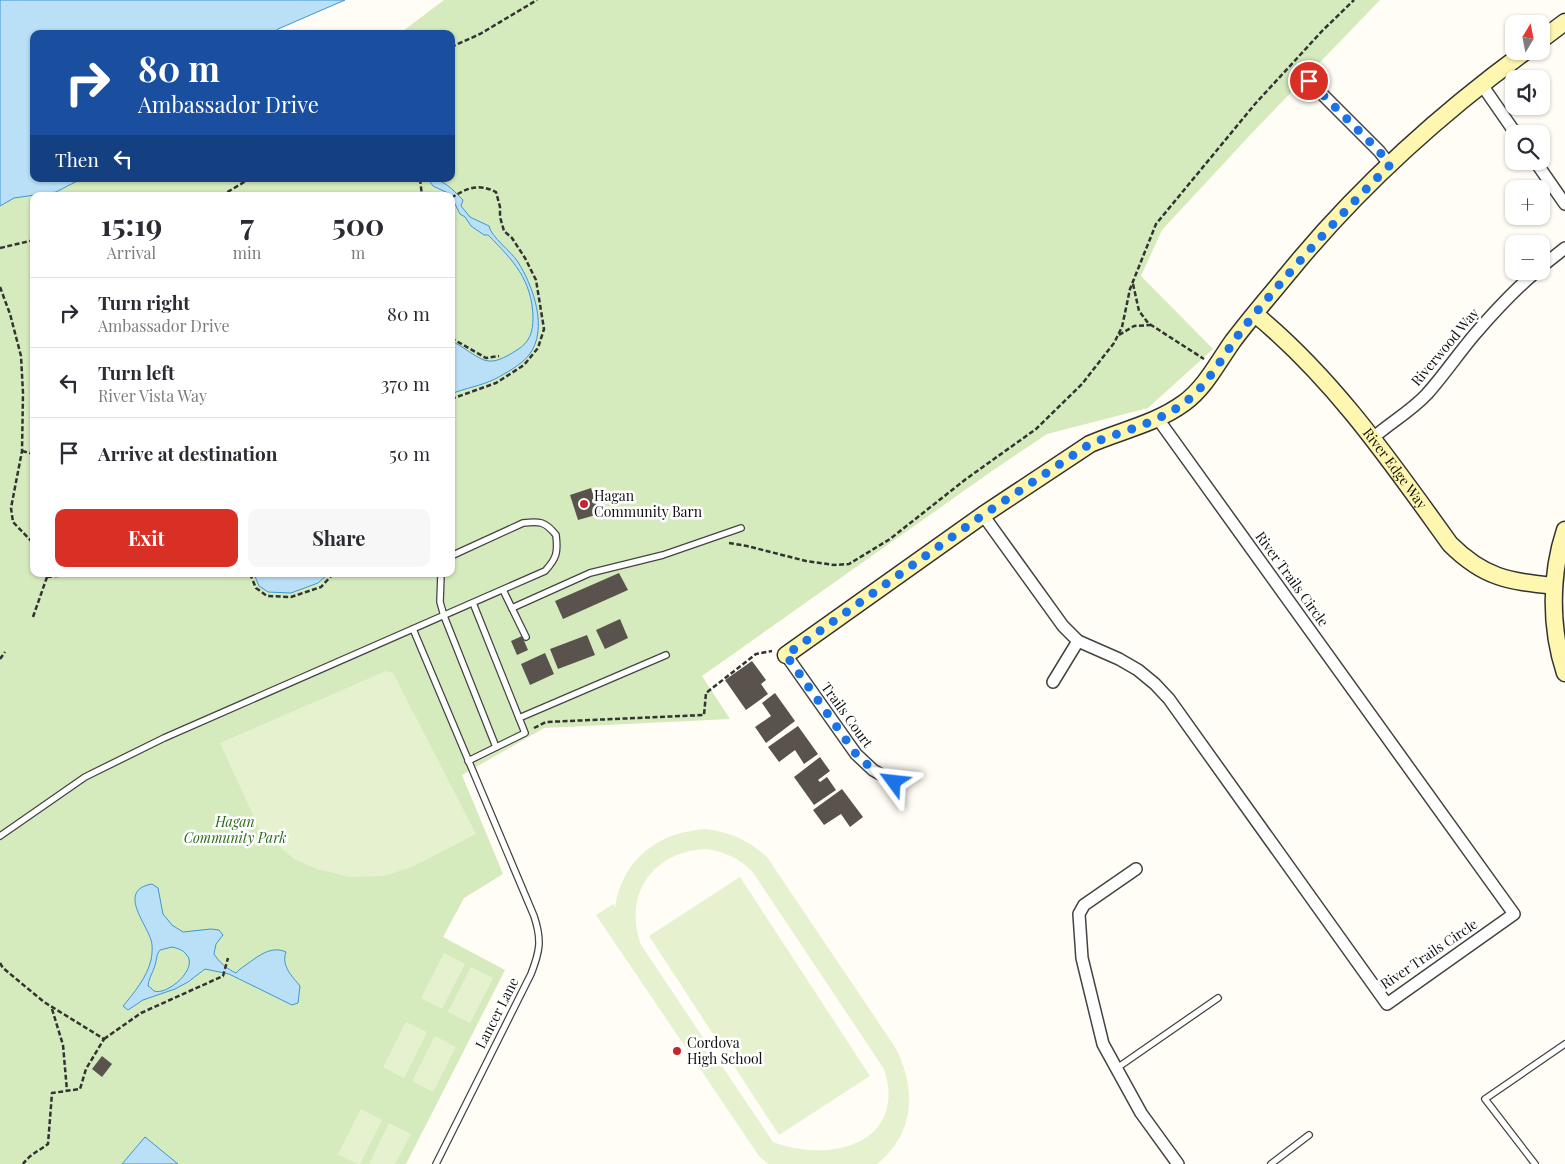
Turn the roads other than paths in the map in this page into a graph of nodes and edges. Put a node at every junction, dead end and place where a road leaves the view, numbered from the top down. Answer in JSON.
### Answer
{"nodes":[{"id":1,"x":1565,"y":22,"type":"edge"},
{"id":2,"x":1550,"y":33,"type":"edge"},
{"id":3,"x":1514,"y":60,"type":"edge"},
{"id":4,"x":1309,"y":81,"type":"dead end"},
{"id":5,"x":1482,"y":85,"type":"junction"},
{"id":6,"x":1510,"y":125,"type":"edge"},
{"id":7,"x":1390,"y":165,"type":"junction"},
{"id":8,"x":1541,"y":170,"type":"edge"},
{"id":9,"x":1565,"y":204,"type":"edge"},
{"id":10,"x":1565,"y":248,"type":"edge"},
{"id":11,"x":1550,"y":260,"type":"edge"},
{"id":12,"x":1528,"y":280,"type":"edge"},
{"id":13,"x":1255,"y":314,"type":"junction"},
{"id":14,"x":1158,"y":419,"type":"junction"},
{"id":15,"x":1373,"y":438,"type":"junction"},
{"id":16,"x":983,"y":515,"type":"junction"},
{"id":17,"x":741,"y":528,"type":"dead end"},
{"id":18,"x":1565,"y":530,"type":"edge"},
{"id":19,"x":455,"y":554,"type":"edge"},
{"id":20,"x":441,"y":577,"type":"edge"},
{"id":21,"x":1554,"y":586,"type":"junction"},
{"id":22,"x":503,"y":590,"type":"junction"},
{"id":23,"x":473,"y":603,"type":"junction"},
{"id":24,"x":512,"y":608,"type":"junction"},
{"id":25,"x":444,"y":616,"type":"junction"},
{"id":26,"x":413,"y":629,"type":"junction"},
{"id":27,"x":526,"y":637,"type":"dead end"},
{"id":28,"x":1078,"y":641,"type":"junction"},
{"id":29,"x":666,"y":655,"type":"dead end"},
{"id":30,"x":786,"y":655,"type":"joint"},
{"id":31,"x":1565,"y":673,"type":"edge"},
{"id":32,"x":1053,"y":682,"type":"dead end"},
{"id":33,"x":519,"y":718,"type":"junction"},
{"id":34,"x":496,"y":747,"type":"junction"},
{"id":35,"x":468,"y":761,"type":"junction"},
{"id":36,"x":894,"y":782,"type":"dead end"},
{"id":37,"x":0,"y":836,"type":"edge"},
{"id":38,"x":1136,"y":869,"type":"dead end"},
{"id":39,"x":1218,"y":998,"type":"dead end"},
{"id":40,"x":1565,"y":1044,"type":"edge"},
{"id":41,"x":1117,"y":1068,"type":"junction"},
{"id":42,"x":1309,"y":1135,"type":"dead end"},
{"id":43,"x":436,"y":1164,"type":"edge"},
{"id":44,"x":1178,"y":1164,"type":"edge"},
{"id":45,"x":1271,"y":1164,"type":"edge"},
{"id":46,"x":1535,"y":1164,"type":"edge"}],
"edges":[{"from":1,"to":2,"type":"street"},
{"from":3,"to":5,"type":"street"},
{"from":4,"to":7,"type":"street"},
{"from":5,"to":6,"type":"street"},
{"from":5,"to":7,"type":"street"},
{"from":7,"to":13,"type":"street"},
{"from":8,"to":9,"type":"street"},
{"from":10,"to":11,"type":"street"},
{"from":12,"to":15,"type":"street","name":"Riverwood Way"},
{"from":13,"to":14,"type":"street"},
{"from":13,"to":15,"type":"street","name":"River Edge Way"},
{"from":14,"to":16,"type":"street"},
{"from":14,"to":28,"type":"street","name":"River Trails Circle"},
{"from":15,"to":21,"type":"street","name":"River Edge Way"},
{"from":16,"to":28,"type":"street","name":"River Trails Circle"},
{"from":16,"to":30,"type":"street"},
{"from":17,"to":24,"type":"lane"},
{"from":18,"to":21,"type":"street"},
{"from":19,"to":22,"type":"lane"},
{"from":20,"to":25,"type":"lane"},
{"from":21,"to":31,"type":"street"},
{"from":22,"to":23,"type":"lane"},
{"from":22,"to":24,"type":"lane"},
{"from":23,"to":25,"type":"lane"},
{"from":23,"to":33,"type":"lane"},
{"from":24,"to":27,"type":"lane"},
{"from":25,"to":26,"type":"lane"},
{"from":25,"to":34,"type":"lane"},
{"from":26,"to":35,"type":"lane","name":"Lancer Lane"},
{"from":26,"to":37,"type":"lane"},
{"from":28,"to":32,"type":"street"},
{"from":29,"to":33,"type":"lane"},
{"from":30,"to":36,"type":"street","name":"Trails Court"},
{"from":33,"to":34,"type":"lane"},
{"from":34,"to":35,"type":"lane"},
{"from":35,"to":43,"type":"lane","name":"Lancer Lane"},
{"from":38,"to":41,"type":"street"},
{"from":39,"to":41,"type":"lane"},
{"from":40,"to":46,"type":"lane"},
{"from":41,"to":44,"type":"street"},
{"from":42,"to":45,"type":"lane"}]}
